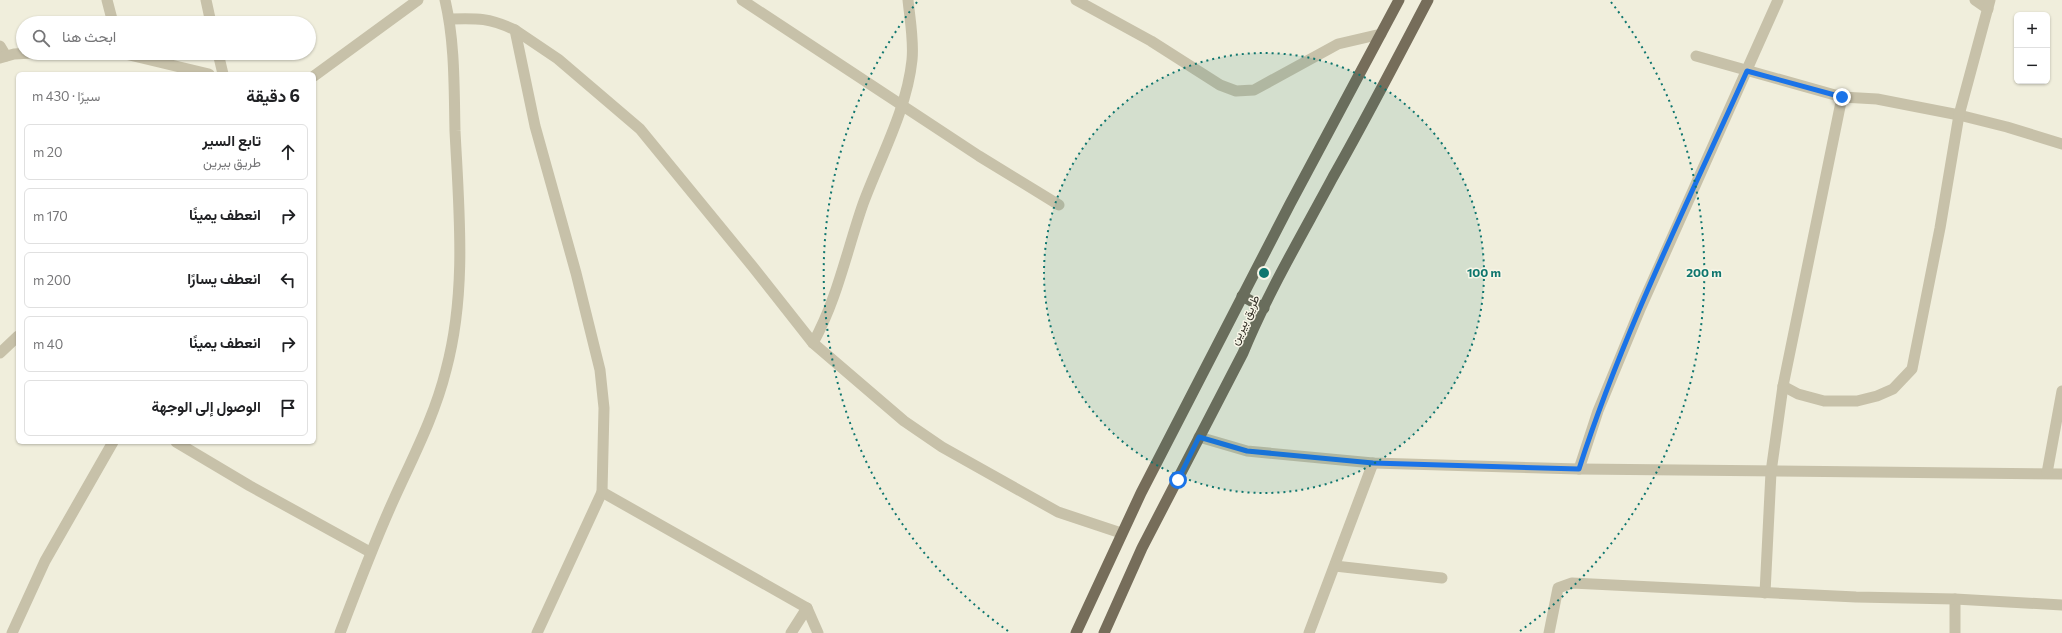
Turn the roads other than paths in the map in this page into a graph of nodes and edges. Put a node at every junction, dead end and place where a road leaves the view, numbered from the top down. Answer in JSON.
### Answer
{"nodes":[{"id":1,"x":107,"y":0,"type":"edge"},
{"id":2,"x":206,"y":0,"type":"edge"},
{"id":3,"x":418,"y":0,"type":"edge"},
{"id":4,"x":445,"y":0,"type":"edge"},
{"id":5,"x":742,"y":0,"type":"edge"},
{"id":6,"x":908,"y":0,"type":"edge"},
{"id":7,"x":1076,"y":0,"type":"edge"},
{"id":8,"x":1399,"y":0,"type":"edge"},
{"id":9,"x":1428,"y":0,"type":"edge"},
{"id":10,"x":1778,"y":0,"type":"edge"},
{"id":11,"x":1975,"y":0,"type":"edge"},
{"id":12,"x":1989,"y":4,"type":"edge"},
{"id":13,"x":111,"y":16,"type":"edge"},
{"id":14,"x":209,"y":16,"type":"edge"},
{"id":15,"x":450,"y":19,"type":"junction"},
{"id":16,"x":515,"y":30,"type":"junction"},
{"id":17,"x":1381,"y":34,"type":"junction"},
{"id":18,"x":0,"y":46,"type":"edge"},
{"id":19,"x":16,"y":55,"type":"edge"},
{"id":20,"x":1696,"y":56,"type":"dead end"},
{"id":21,"x":3,"y":57,"type":"edge"},
{"id":22,"x":150,"y":60,"type":"edge"},
{"id":23,"x":220,"y":60,"type":"edge"},
{"id":24,"x":1747,"y":71,"type":"junction"},
{"id":25,"x":201,"y":72,"type":"edge"},
{"id":26,"x":223,"y":72,"type":"edge"},
{"id":27,"x":316,"y":75,"type":"edge"},
{"id":28,"x":1842,"y":97,"type":"junction"},
{"id":29,"x":901,"y":104,"type":"junction"},
{"id":30,"x":1959,"y":115,"type":"junction"},
{"id":31,"x":2062,"y":144,"type":"edge"},
{"id":32,"x":1059,"y":205,"type":"dead end"},
{"id":33,"x":1242,"y":296,"type":"junction"},
{"id":34,"x":1264,"y":308,"type":"junction"},
{"id":35,"x":16,"y":338,"type":"edge"},
{"id":36,"x":813,"y":343,"type":"junction"},
{"id":37,"x":0,"y":353,"type":"edge"},
{"id":38,"x":1783,"y":386,"type":"junction"},
{"id":39,"x":2062,"y":391,"type":"edge"},
{"id":40,"x":1199,"y":437,"type":"junction"},
{"id":41,"x":112,"y":444,"type":"edge"},
{"id":42,"x":179,"y":444,"type":"edge"},
{"id":43,"x":1373,"y":463,"type":"junction"},
{"id":44,"x":1579,"y":469,"type":"junction"},
{"id":45,"x":1771,"y":472,"type":"junction"},
{"id":46,"x":2047,"y":473,"type":"junction"},
{"id":47,"x":2062,"y":474,"type":"edge"},
{"id":48,"x":602,"y":492,"type":"junction"},
{"id":49,"x":1121,"y":533,"type":"junction"},
{"id":50,"x":370,"y":552,"type":"junction"},
{"id":51,"x":1335,"y":566,"type":"junction"},
{"id":52,"x":1442,"y":578,"type":"dead end"},
{"id":53,"x":1765,"y":593,"type":"junction"},
{"id":54,"x":1955,"y":599,"type":"junction"},
{"id":55,"x":2062,"y":605,"type":"edge"},
{"id":56,"x":807,"y":608,"type":"junction"},
{"id":57,"x":12,"y":633,"type":"edge"},
{"id":58,"x":340,"y":633,"type":"edge"},
{"id":59,"x":537,"y":633,"type":"edge"},
{"id":60,"x":791,"y":633,"type":"edge"},
{"id":61,"x":818,"y":633,"type":"edge"},
{"id":62,"x":1076,"y":633,"type":"edge"},
{"id":63,"x":1104,"y":633,"type":"edge"},
{"id":64,"x":1309,"y":633,"type":"edge"},
{"id":65,"x":1549,"y":633,"type":"edge"},
{"id":66,"x":1955,"y":633,"type":"edge"}],
"edges":[{"from":1,"to":13,"type":"street"},
{"from":2,"to":14,"type":"street"},
{"from":3,"to":27,"type":"street"},
{"from":4,"to":15,"type":"street"},
{"from":5,"to":29,"type":"street"},
{"from":6,"to":29,"type":"street"},
{"from":7,"to":17,"type":"street"},
{"from":8,"to":17,"type":"main road","name":"طريق بيرين"},
{"from":9,"to":34,"type":"main road","name":"طريق بيرين"},
{"from":10,"to":24,"type":"street"},
{"from":11,"to":12,"type":"street"},
{"from":12,"to":30,"type":"street"},
{"from":15,"to":16,"type":"street"},
{"from":15,"to":50,"type":"street"},
{"from":16,"to":36,"type":"street"},
{"from":16,"to":48,"type":"street"},
{"from":17,"to":33,"type":"main road","name":"طريق بيرين"},
{"from":18,"to":21,"type":"street"},
{"from":19,"to":21,"type":"street"},
{"from":20,"to":24,"type":"street"},
{"from":22,"to":25,"type":"street"},
{"from":23,"to":26,"type":"street"},
{"from":24,"to":28,"type":"street"},
{"from":24,"to":44,"type":"street"},
{"from":28,"to":30,"type":"street"},
{"from":28,"to":38,"type":"street"},
{"from":29,"to":32,"type":"street"},
{"from":29,"to":36,"type":"street"},
{"from":30,"to":31,"type":"street"},
{"from":30,"to":38,"type":"street"},
{"from":33,"to":34,"type":"main road"},
{"from":33,"to":49,"type":"main road","name":"طريق بيرين"},
{"from":34,"to":40,"type":"main road","name":"طريق بيرين"},
{"from":35,"to":37,"type":"street"},
{"from":36,"to":49,"type":"street"},
{"from":38,"to":45,"type":"street"},
{"from":39,"to":46,"type":"street"},
{"from":40,"to":43,"type":"street"},
{"from":40,"to":63,"type":"main road","name":"طريق بيرين"},
{"from":41,"to":57,"type":"street"},
{"from":42,"to":50,"type":"street"},
{"from":43,"to":44,"type":"street"},
{"from":43,"to":51,"type":"street"},
{"from":44,"to":45,"type":"street"},
{"from":45,"to":46,"type":"street"},
{"from":45,"to":53,"type":"street"},
{"from":46,"to":47,"type":"street"},
{"from":48,"to":56,"type":"street"},
{"from":48,"to":59,"type":"street"},
{"from":49,"to":62,"type":"main road","name":"طريق بيرين"},
{"from":50,"to":58,"type":"street"},
{"from":51,"to":52,"type":"street"},
{"from":51,"to":64,"type":"street"},
{"from":53,"to":54,"type":"street"},
{"from":53,"to":65,"type":"street"},
{"from":54,"to":55,"type":"street"},
{"from":54,"to":66,"type":"street"},
{"from":56,"to":60,"type":"street"},
{"from":56,"to":61,"type":"street"}]}
